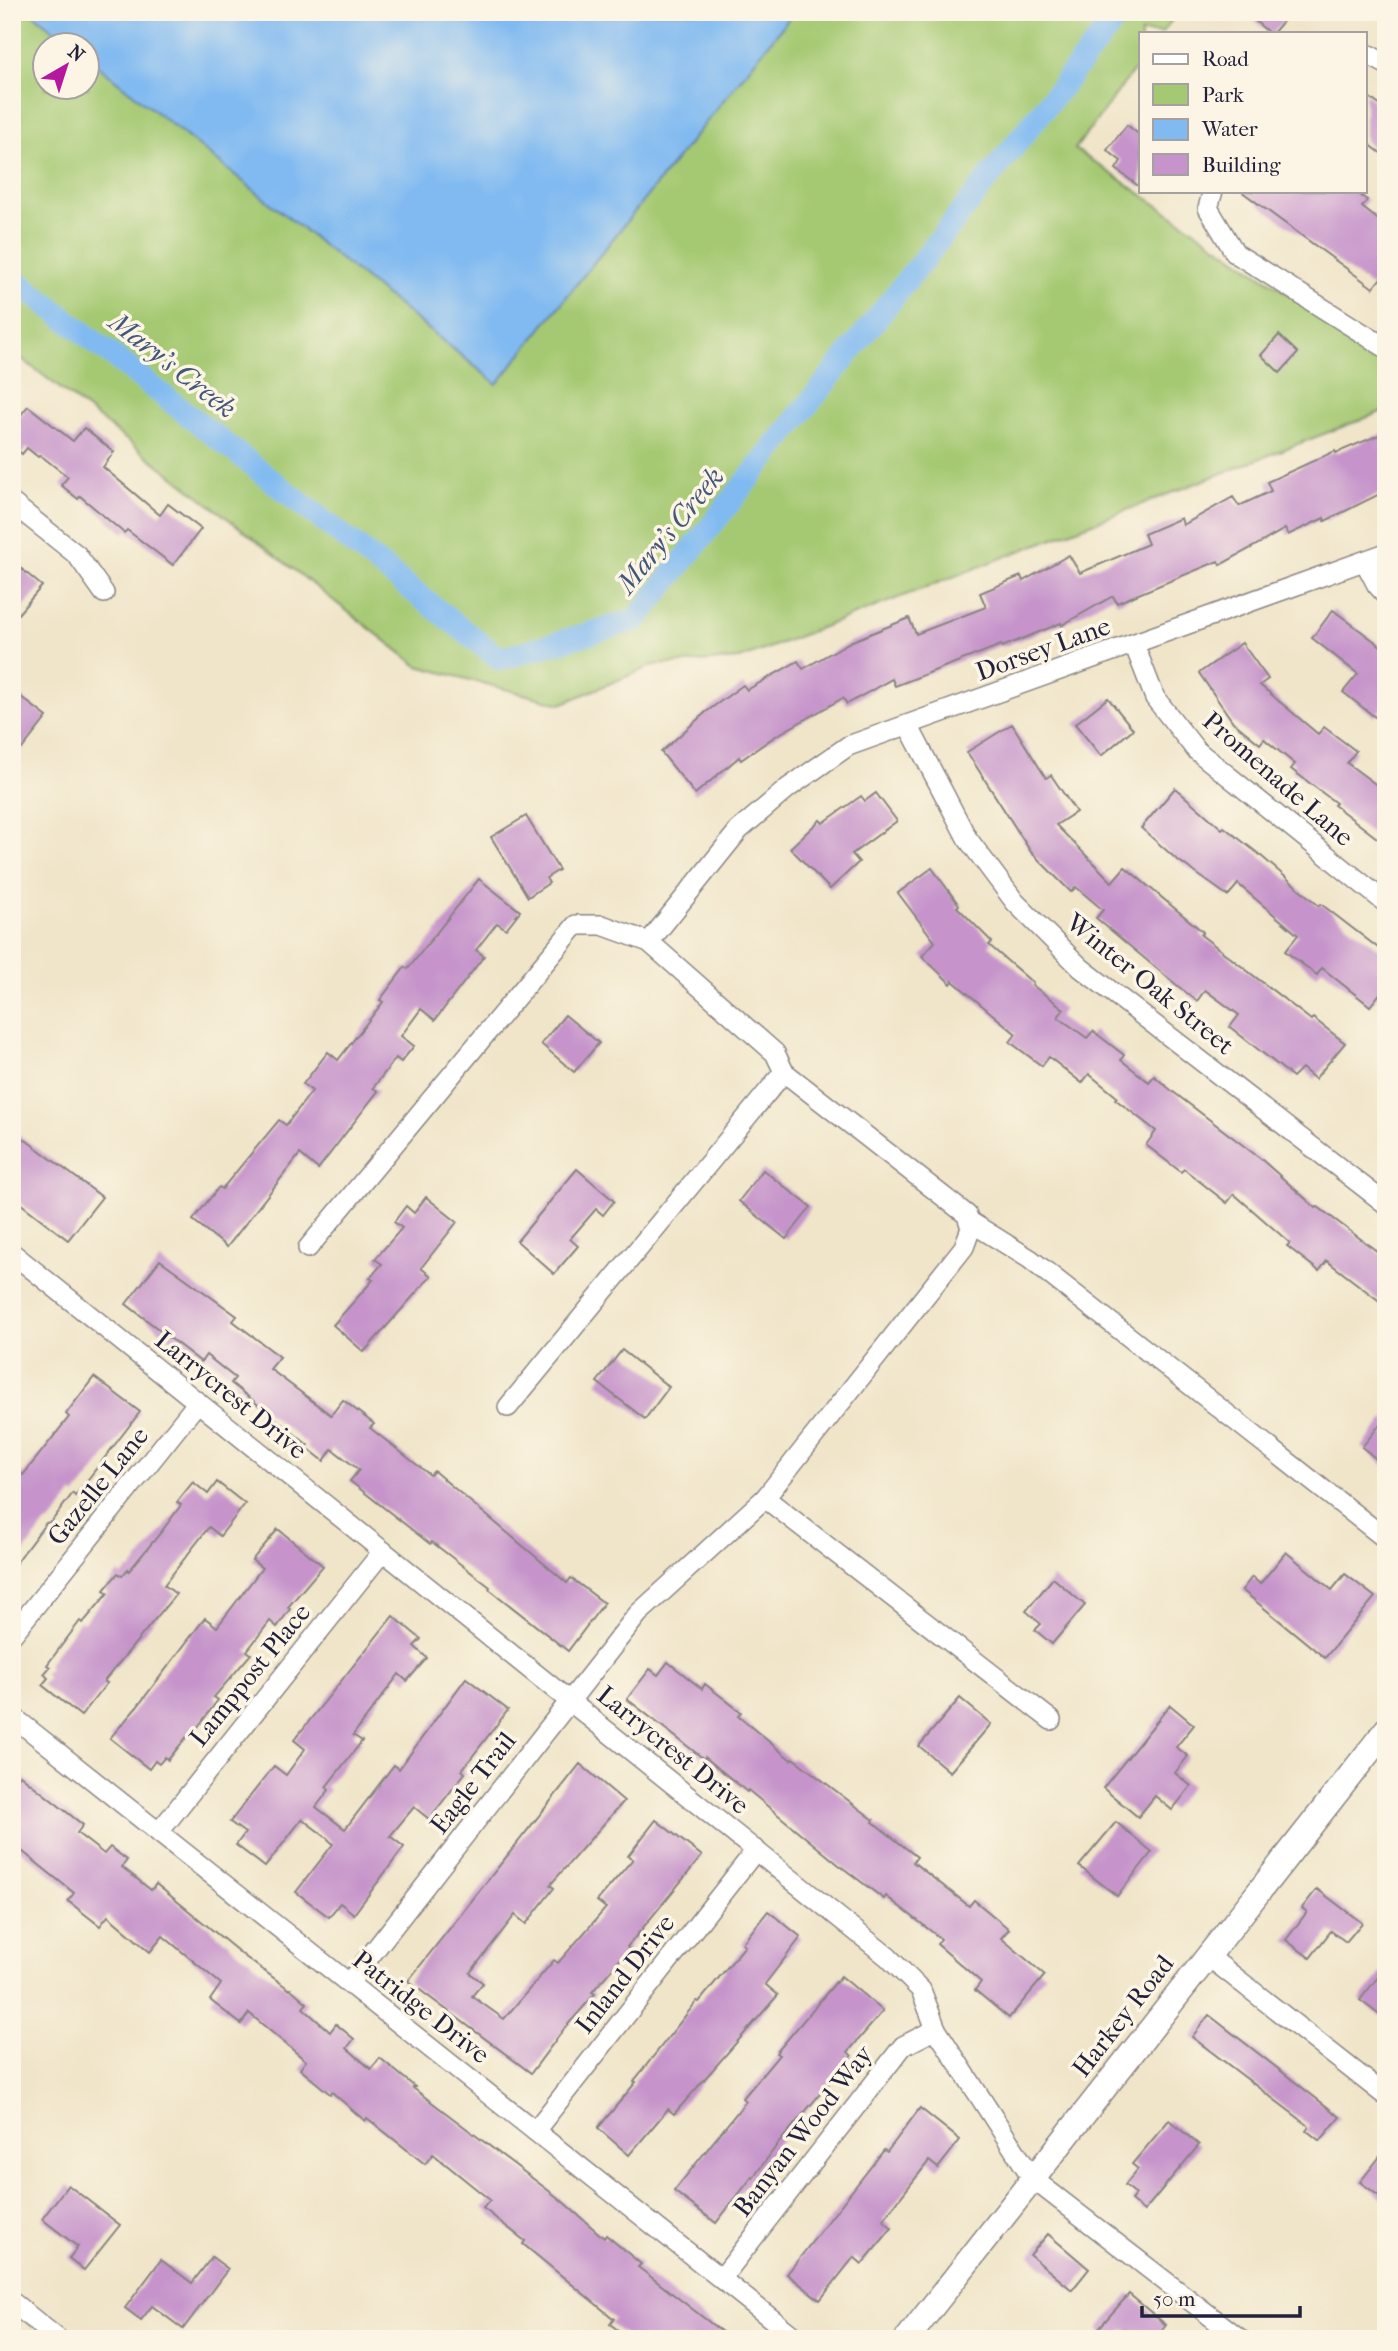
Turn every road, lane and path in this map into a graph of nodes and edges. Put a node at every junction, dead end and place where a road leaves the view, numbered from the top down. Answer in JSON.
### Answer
{"nodes":[{"id":1,"x":1366,"y":54,"type":"edge"},
{"id":2,"x":1386,"y":64,"type":"edge"},
{"id":3,"x":1213,"y":192,"type":"edge"},
{"id":4,"x":1386,"y":348,"type":"edge"},
{"id":5,"x":12,"y":503,"type":"edge"},
{"id":6,"x":1386,"y":553,"type":"edge"},
{"id":7,"x":1365,"y":562,"type":"junction"},
{"id":8,"x":104,"y":593,"type":"dead end"},
{"id":9,"x":1386,"y":595,"type":"edge"},
{"id":10,"x":1134,"y":644,"type":"junction"},
{"id":11,"x":908,"y":725,"type":"junction"},
{"id":12,"x":1386,"y":904,"type":"edge"},
{"id":13,"x":649,"y":942,"type":"junction"},
{"id":14,"x":784,"y":1072,"type":"junction"},
{"id":15,"x":1386,"y":1204,"type":"edge"},
{"id":16,"x":969,"y":1221,"type":"junction"},
{"id":17,"x":308,"y":1248,"type":"dead end"},
{"id":18,"x":12,"y":1253,"type":"edge"},
{"id":19,"x":198,"y":1402,"type":"junction"},
{"id":20,"x":508,"y":1407,"type":"dead end"},
{"id":21,"x":765,"y":1498,"type":"junction"},
{"id":22,"x":1386,"y":1539,"type":"edge"},
{"id":23,"x":383,"y":1551,"type":"junction"},
{"id":24,"x":12,"y":1635,"type":"edge"},
{"id":25,"x":570,"y":1702,"type":"junction"},
{"id":26,"x":12,"y":1716,"type":"edge"},
{"id":27,"x":1051,"y":1720,"type":"dead end"},
{"id":28,"x":1385,"y":1733,"type":"edge"},
{"id":29,"x":159,"y":1832,"type":"junction"},
{"id":30,"x":755,"y":1850,"type":"junction"},
{"id":31,"x":1208,"y":1956,"type":"junction"},
{"id":32,"x":349,"y":1983,"type":"junction"},
{"id":33,"x":936,"y":2029,"type":"junction"},
{"id":34,"x":1386,"y":2096,"type":"edge"},
{"id":35,"x":535,"y":2131,"type":"junction"},
{"id":36,"x":1033,"y":2179,"type":"junction"},
{"id":37,"x":721,"y":2279,"type":"junction"},
{"id":38,"x":12,"y":2302,"type":"edge"},
{"id":39,"x":58,"y":2339,"type":"edge"},
{"id":40,"x":797,"y":2339,"type":"edge"},
{"id":41,"x":907,"y":2339,"type":"edge"},
{"id":42,"x":1240,"y":2339,"type":"edge"}],
"edges":[{"from":1,"to":2,"type":"street"},
{"from":3,"to":4,"type":"street"},
{"from":5,"to":8,"type":"street"},
{"from":6,"to":7,"type":"street","name":"Dorsey Lane"},
{"from":7,"to":9,"type":"street"},
{"from":7,"to":10,"type":"street","name":"Dorsey Lane"},
{"from":10,"to":11,"type":"street","name":"Dorsey Lane"},
{"from":10,"to":12,"type":"street","name":"Promenade Lane"},
{"from":11,"to":13,"type":"street","name":"Dorsey Lane"},
{"from":11,"to":15,"type":"street","name":"Winter Oak Street"},
{"from":13,"to":14,"type":"street"},
{"from":13,"to":17,"type":"street"},
{"from":14,"to":16,"type":"street"},
{"from":14,"to":20,"type":"street"},
{"from":16,"to":21,"type":"street","name":"Eagle Trail"},
{"from":16,"to":22,"type":"street"},
{"from":18,"to":19,"type":"street","name":"Larrycrest Drive"},
{"from":19,"to":23,"type":"street","name":"Larrycrest Drive"},
{"from":19,"to":24,"type":"street","name":"Gazelle Lane"},
{"from":21,"to":25,"type":"street","name":"Eagle Trail"},
{"from":21,"to":27,"type":"street"},
{"from":23,"to":25,"type":"street","name":"Larrycrest Drive"},
{"from":23,"to":29,"type":"street","name":"Lamppost Place"},
{"from":25,"to":30,"type":"street","name":"Larrycrest Drive"},
{"from":25,"to":32,"type":"street","name":"Eagle Trail"},
{"from":26,"to":29,"type":"street","name":"Patridge Drive"},
{"from":28,"to":31,"type":"street","name":"Harkey Road"},
{"from":29,"to":32,"type":"street","name":"Patridge Drive"},
{"from":30,"to":33,"type":"street","name":"Larrycrest Drive"},
{"from":30,"to":35,"type":"street","name":"Inland Drive"},
{"from":31,"to":34,"type":"street"},
{"from":31,"to":36,"type":"street","name":"Harkey Road"},
{"from":32,"to":35,"type":"street","name":"Patridge Drive"},
{"from":33,"to":36,"type":"street","name":"Larrycrest Drive"},
{"from":33,"to":37,"type":"street","name":"Banyan Wood Way"},
{"from":35,"to":37,"type":"street","name":"Patridge Drive"},
{"from":36,"to":41,"type":"street","name":"Harkey Road"},
{"from":36,"to":42,"type":"street","name":"Larrycrest Drive"},
{"from":37,"to":40,"type":"street","name":"Patridge Drive"},
{"from":38,"to":39,"type":"street"}]}
